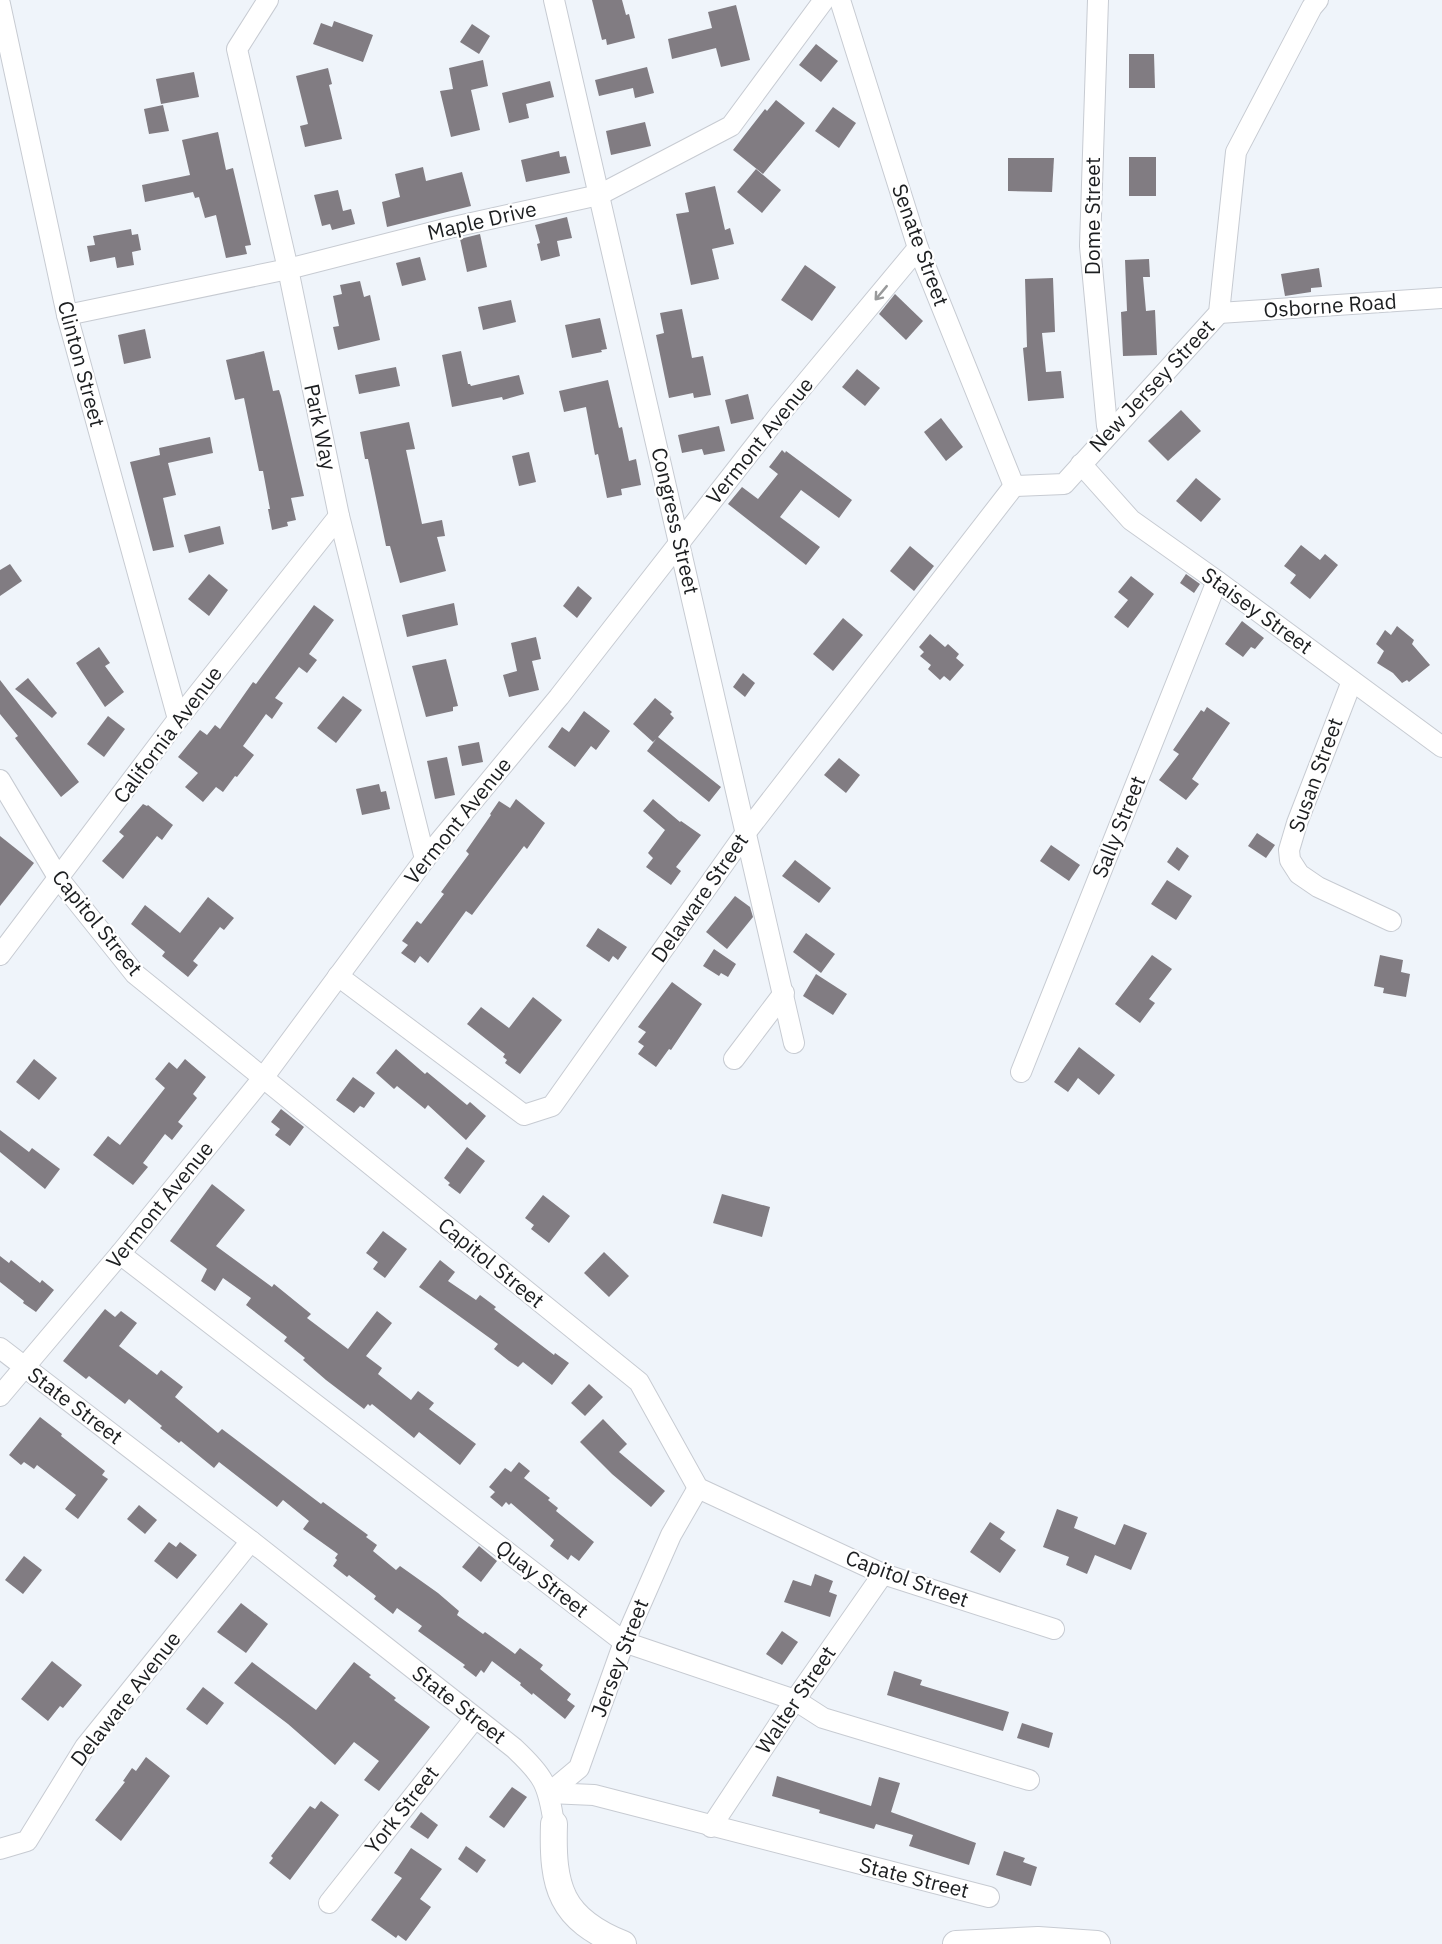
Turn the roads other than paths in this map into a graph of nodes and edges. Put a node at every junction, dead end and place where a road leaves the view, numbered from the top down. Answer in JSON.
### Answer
{"nodes":[{"id":1,"x":268,"y":0,"type":"edge"},
{"id":2,"x":554,"y":0,"type":"edge"},
{"id":3,"x":824,"y":0,"type":"edge"},
{"id":4,"x":840,"y":0,"type":"edge"},
{"id":5,"x":1098,"y":0,"type":"edge"},
{"id":6,"x":1318,"y":0,"type":"edge"},
{"id":7,"x":0,"y":4,"type":"edge"},
{"id":8,"x":599,"y":195,"type":"junction"},
{"id":9,"x":918,"y":248,"type":"junction"},
{"id":10,"x":288,"y":269,"type":"junction"},
{"id":11,"x":1442,"y":298,"type":"edge"},
{"id":12,"x":1219,"y":314,"type":"junction"},
{"id":13,"x":67,"y":315,"type":"junction"},
{"id":14,"x":1112,"y":430,"type":"junction"},
{"id":15,"x":1081,"y":464,"type":"junction"},
{"id":16,"x":1014,"y":486,"type":"junction"},
{"id":17,"x":339,"y":516,"type":"junction"},
{"id":18,"x":680,"y":542,"type":"junction"},
{"id":19,"x":1217,"y":581,"type":"junction"},
{"id":20,"x":1352,"y":681,"type":"junction"},
{"id":21,"x":178,"y":719,"type":"junction"},
{"id":22,"x":1442,"y":747,"type":"edge"},
{"id":23,"x":0,"y":780,"type":"edge"},
{"id":24,"x":747,"y":831,"type":"junction"},
{"id":25,"x":425,"y":860,"type":"junction"},
{"id":26,"x":59,"y":879,"type":"junction"},
{"id":27,"x":1391,"y":921,"type":"dead end"},
{"id":28,"x":0,"y":955,"type":"edge"},
{"id":29,"x":338,"y":976,"type":"junction"},
{"id":30,"x":784,"y":993,"type":"junction"},
{"id":31,"x":794,"y":1043,"type":"dead end"},
{"id":32,"x":734,"y":1059,"type":"dead end"},
{"id":33,"x":1021,"y":1072,"type":"dead end"},
{"id":34,"x":263,"y":1078,"type":"junction"},
{"id":35,"x":120,"y":1254,"type":"junction"},
{"id":36,"x":0,"y":1348,"type":"edge"},
{"id":37,"x":24,"y":1367,"type":"junction"},
{"id":38,"x":0,"y":1396,"type":"edge"},
{"id":39,"x":698,"y":1488,"type":"junction"},
{"id":40,"x":251,"y":1541,"type":"junction"},
{"id":41,"x":883,"y":1574,"type":"junction"},
{"id":42,"x":1054,"y":1629,"type":"dead end"},
{"id":43,"x":624,"y":1642,"type":"junction"},
{"id":44,"x":795,"y":1700,"type":"junction"},
{"id":45,"x":475,"y":1718,"type":"junction"},
{"id":46,"x":1029,"y":1780,"type":"dead end"},
{"id":47,"x":549,"y":1793,"type":"junction"},
{"id":48,"x":554,"y":1824,"type":"joint"},
{"id":49,"x":711,"y":1827,"type":"junction"},
{"id":50,"x":0,"y":1849,"type":"edge"},
{"id":51,"x":989,"y":1897,"type":"dead end"},
{"id":52,"x":329,"y":1902,"type":"dead end"},
{"id":53,"x":622,"y":1944,"type":"edge"},
{"id":54,"x":956,"y":1944,"type":"edge"},
{"id":55,"x":1097,"y":1944,"type":"edge"}],
"edges":[{"from":1,"to":10,"type":"street","name":"Park Way"},
{"from":2,"to":8,"type":"street","name":"Congress Street"},
{"from":3,"to":8,"type":"street","name":"Maple Drive"},
{"from":4,"to":9,"type":"street","name":"Senate Street"},
{"from":5,"to":14,"type":"street","name":"Dome Street"},
{"from":6,"to":12,"type":"street","name":"New Jersey Street"},
{"from":7,"to":13,"type":"street","name":"Clinton Street"},
{"from":8,"to":10,"type":"street","name":"Maple Drive"},
{"from":8,"to":18,"type":"street","name":"Congress Street"},
{"from":9,"to":16,"type":"street","name":"Senate Street"},
{"from":9,"to":18,"type":"street","name":"Vermont Avenue","one_way":true},
{"from":10,"to":13,"type":"street","name":"Maple Drive"},
{"from":10,"to":17,"type":"street","name":"Park Way"},
{"from":11,"to":12,"type":"street","name":"Osborne Road"},
{"from":12,"to":14,"type":"street","name":"New Jersey Street"},
{"from":13,"to":21,"type":"street","name":"Clinton Street"},
{"from":14,"to":15,"type":"street","name":"New Jersey Street"},
{"from":15,"to":16,"type":"street","name":"New Jersey Street"},
{"from":15,"to":19,"type":"street","name":"Staisey Street"},
{"from":16,"to":24,"type":"street","name":"Delaware Street"},
{"from":17,"to":21,"type":"street","name":"California Avenue"},
{"from":17,"to":25,"type":"street","name":"Park Way"},
{"from":18,"to":24,"type":"street","name":"Congress Street"},
{"from":18,"to":25,"type":"street","name":"Vermont Avenue"},
{"from":19,"to":20,"type":"street","name":"Staisey Street"},
{"from":19,"to":33,"type":"street","name":"Sally Street"},
{"from":20,"to":22,"type":"street","name":"Staisey Street"},
{"from":20,"to":27,"type":"street","name":"Susan Street"},
{"from":21,"to":26,"type":"street","name":"California Avenue"},
{"from":23,"to":26,"type":"street","name":"Capitol Street"},
{"from":24,"to":29,"type":"street","name":"Delaware Street"},
{"from":24,"to":30,"type":"street","name":"Congress Street"},
{"from":25,"to":29,"type":"street","name":"Vermont Avenue"},
{"from":26,"to":28,"type":"street","name":"California Avenue"},
{"from":26,"to":34,"type":"street","name":"Capitol Street"},
{"from":29,"to":34,"type":"street","name":"Vermont Avenue"},
{"from":30,"to":31,"type":"street","name":"Congress Street"},
{"from":30,"to":32,"type":"street"},
{"from":34,"to":35,"type":"street","name":"Vermont Avenue"},
{"from":34,"to":39,"type":"street","name":"Capitol Street"},
{"from":35,"to":37,"type":"street","name":"Vermont Avenue"},
{"from":35,"to":43,"type":"street","name":"Quay Street"},
{"from":36,"to":37,"type":"street","name":"State Street"},
{"from":37,"to":38,"type":"street","name":"Vermont Avenue"},
{"from":37,"to":40,"type":"street","name":"State Street"},
{"from":39,"to":41,"type":"street","name":"Capitol Street"},
{"from":39,"to":43,"type":"street","name":"Jersey Street"},
{"from":40,"to":45,"type":"street","name":"State Street"},
{"from":40,"to":50,"type":"street","name":"Delaware Avenue"},
{"from":41,"to":42,"type":"street","name":"Capitol Street"},
{"from":41,"to":44,"type":"street","name":"Walter Street"},
{"from":43,"to":44,"type":"street","name":"Quay Street"},
{"from":43,"to":47,"type":"street","name":"Jersey Street"},
{"from":44,"to":46,"type":"street","name":"Quay Street"},
{"from":44,"to":49,"type":"street","name":"Walter Street"},
{"from":45,"to":47,"type":"street","name":"State Street"},
{"from":45,"to":52,"type":"street","name":"York Street"},
{"from":47,"to":48,"type":"street"},
{"from":47,"to":49,"type":"street","name":"State Street"},
{"from":48,"to":53,"type":"street"},
{"from":49,"to":51,"type":"street","name":"State Street"},
{"from":54,"to":55,"type":"street"}]}
